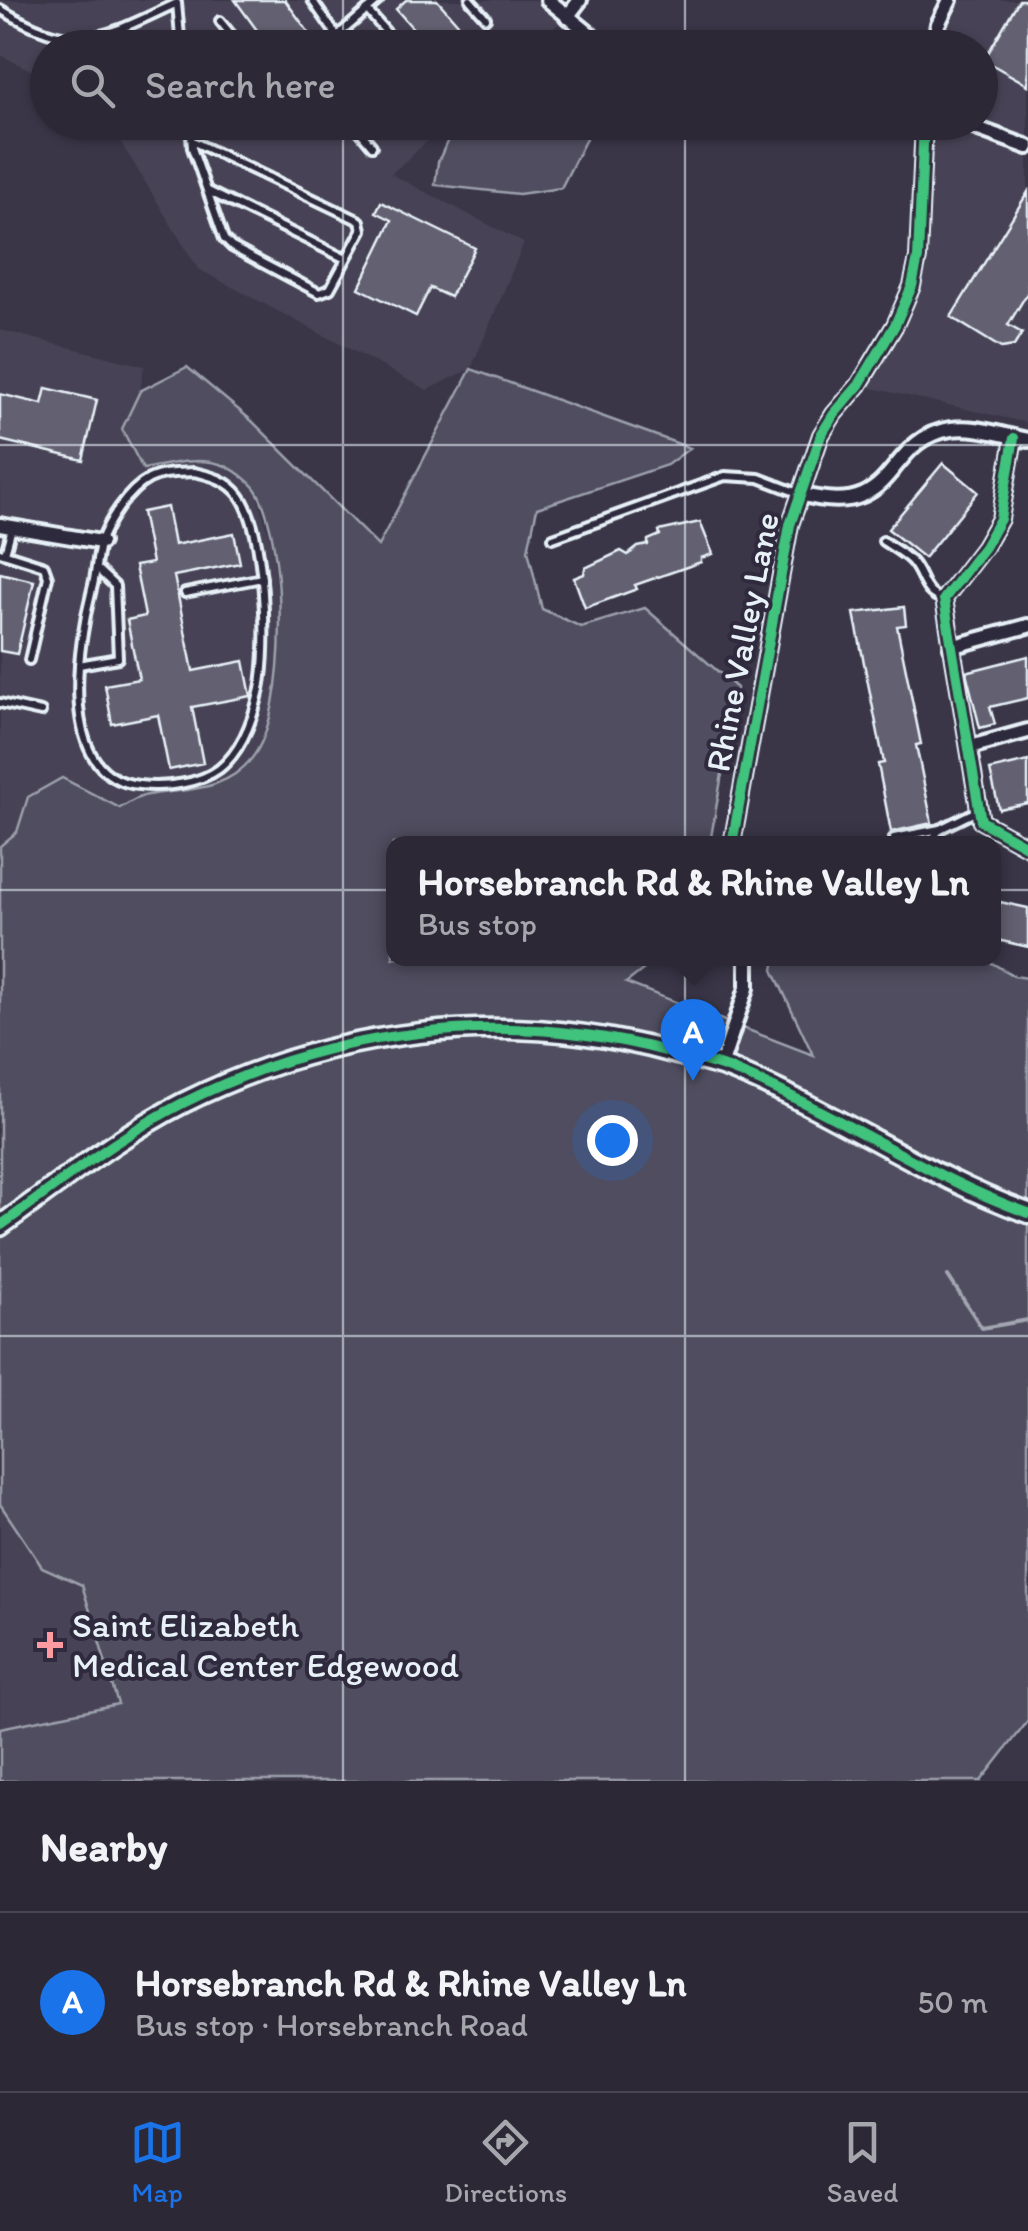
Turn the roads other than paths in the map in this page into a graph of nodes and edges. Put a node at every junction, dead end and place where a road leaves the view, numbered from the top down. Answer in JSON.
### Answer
{"nodes":[{"id":1,"x":312,"y":0,"type":"edge"},
{"id":2,"x":470,"y":0,"type":"edge"},
{"id":3,"x":548,"y":0,"type":"edge"},
{"id":4,"x":580,"y":0,"type":"edge"},
{"id":5,"x":950,"y":0,"type":"edge"},
{"id":6,"x":178,"y":1,"type":"edge"},
{"id":7,"x":372,"y":4,"type":"edge"},
{"id":8,"x":0,"y":8,"type":"edge"},
{"id":9,"x":567,"y":17,"type":"junction"},
{"id":10,"x":486,"y":18,"type":"dead end"},
{"id":11,"x":220,"y":21,"type":"dead end"},
{"id":12,"x":43,"y":30,"type":"edge"},
{"id":13,"x":116,"y":30,"type":"edge"},
{"id":14,"x":180,"y":30,"type":"edge"},
{"id":15,"x":227,"y":30,"type":"edge"},
{"id":16,"x":333,"y":30,"type":"edge"},
{"id":17,"x":344,"y":30,"type":"edge"},
{"id":18,"x":389,"y":30,"type":"edge"},
{"id":19,"x":584,"y":30,"type":"edge"},
{"id":20,"x":937,"y":30,"type":"edge"},
{"id":21,"x":998,"y":136,"type":"edge"},
{"id":22,"x":367,"y":140,"type":"edge"},
{"id":23,"x":923,"y":140,"type":"edge"},
{"id":24,"x":192,"y":142,"type":"joint"},
{"id":25,"x":372,"y":146,"type":"dead end"},
{"id":26,"x":1028,"y":147,"type":"edge"},
{"id":27,"x":207,"y":190,"type":"junction"},
{"id":28,"x":346,"y":258,"type":"junction"},
{"id":29,"x":1021,"y":439,"type":"edge"},
{"id":30,"x":800,"y":494,"type":"junction"},
{"id":31,"x":6,"y":526,"type":"edge"},
{"id":32,"x":553,"y":538,"type":"dead end"},
{"id":33,"x":883,"y":540,"type":"dead end"},
{"id":34,"x":100,"y":542,"type":"junction"},
{"id":35,"x":2,"y":553,"type":"edge"},
{"id":36,"x":96,"y":568,"type":"junction"},
{"id":37,"x":262,"y":578,"type":"junction"},
{"id":38,"x":185,"y":594,"type":"dead end"},
{"id":39,"x":944,"y":599,"type":"junction"},
{"id":40,"x":1028,"y":626,"type":"edge"},
{"id":41,"x":952,"y":647,"type":"junction"},
{"id":42,"x":29,"y":660,"type":"dead end"},
{"id":43,"x":79,"y":665,"type":"junction"},
{"id":44,"x":0,"y":703,"type":"edge"},
{"id":45,"x":42,"y":712,"type":"dead end"},
{"id":46,"x":1028,"y":731,"type":"edge"},
{"id":47,"x":970,"y":747,"type":"junction"},
{"id":48,"x":981,"y":810,"type":"junction"},
{"id":49,"x":940,"y":829,"type":"junction"},
{"id":50,"x":733,"y":836,"type":"edge"},
{"id":51,"x":904,"y":836,"type":"edge"},
{"id":52,"x":935,"y":836,"type":"edge"},
{"id":53,"x":1028,"y":847,"type":"edge"},
{"id":54,"x":747,"y":966,"type":"edge"},
{"id":55,"x":720,"y":1066,"type":"junction"},
{"id":56,"x":1028,"y":1213,"type":"edge"},
{"id":57,"x":0,"y":1226,"type":"edge"}],
"edges":[{"from":1,"to":16,"type":"lane"},
{"from":2,"to":10,"type":"lane"},
{"from":3,"to":9,"type":"street"},
{"from":4,"to":9,"type":"street"},
{"from":5,"to":20,"type":"street"},
{"from":6,"to":13,"type":"lane"},
{"from":6,"to":14,"type":"lane"},
{"from":7,"to":17,"type":"lane"},
{"from":7,"to":18,"type":"lane"},
{"from":8,"to":12,"type":"lane"},
{"from":9,"to":19,"type":"street"},
{"from":11,"to":15,"type":"lane"},
{"from":21,"to":26,"type":"street"},
{"from":22,"to":25,"type":"lane"},
{"from":23,"to":30,"type":"street","name":"Rhine Valley Lane"},
{"from":24,"to":27,"type":"lane"},
{"from":24,"to":28,"type":"lane"},
{"from":27,"to":28,"type":"lane"},
{"from":27,"to":28,"type":"lane"},
{"from":29,"to":30,"type":"street"},
{"from":29,"to":39,"type":"street"},
{"from":30,"to":32,"type":"lane"},
{"from":30,"to":50,"type":"street","name":"Rhine Valley Lane"},
{"from":31,"to":34,"type":"street"},
{"from":31,"to":35,"type":"lane"},
{"from":33,"to":39,"type":"lane"},
{"from":34,"to":36,"type":"lane"},
{"from":34,"to":37,"type":"lane"},
{"from":35,"to":42,"type":"lane"},
{"from":36,"to":43,"type":"lane"},
{"from":36,"to":43,"type":"lane"},
{"from":37,"to":38,"type":"lane"},
{"from":37,"to":43,"type":"lane"},
{"from":39,"to":41,"type":"street"},
{"from":40,"to":41,"type":"street"},
{"from":41,"to":47,"type":"street"},
{"from":44,"to":45,"type":"lane"},
{"from":46,"to":47,"type":"street"},
{"from":47,"to":48,"type":"street"},
{"from":48,"to":49,"type":"lane"},
{"from":48,"to":53,"type":"street"},
{"from":49,"to":51,"type":"lane"},
{"from":49,"to":52,"type":"lane"},
{"from":54,"to":55,"type":"street"},
{"from":55,"to":56,"type":"street"},
{"from":55,"to":57,"type":"street"}]}
